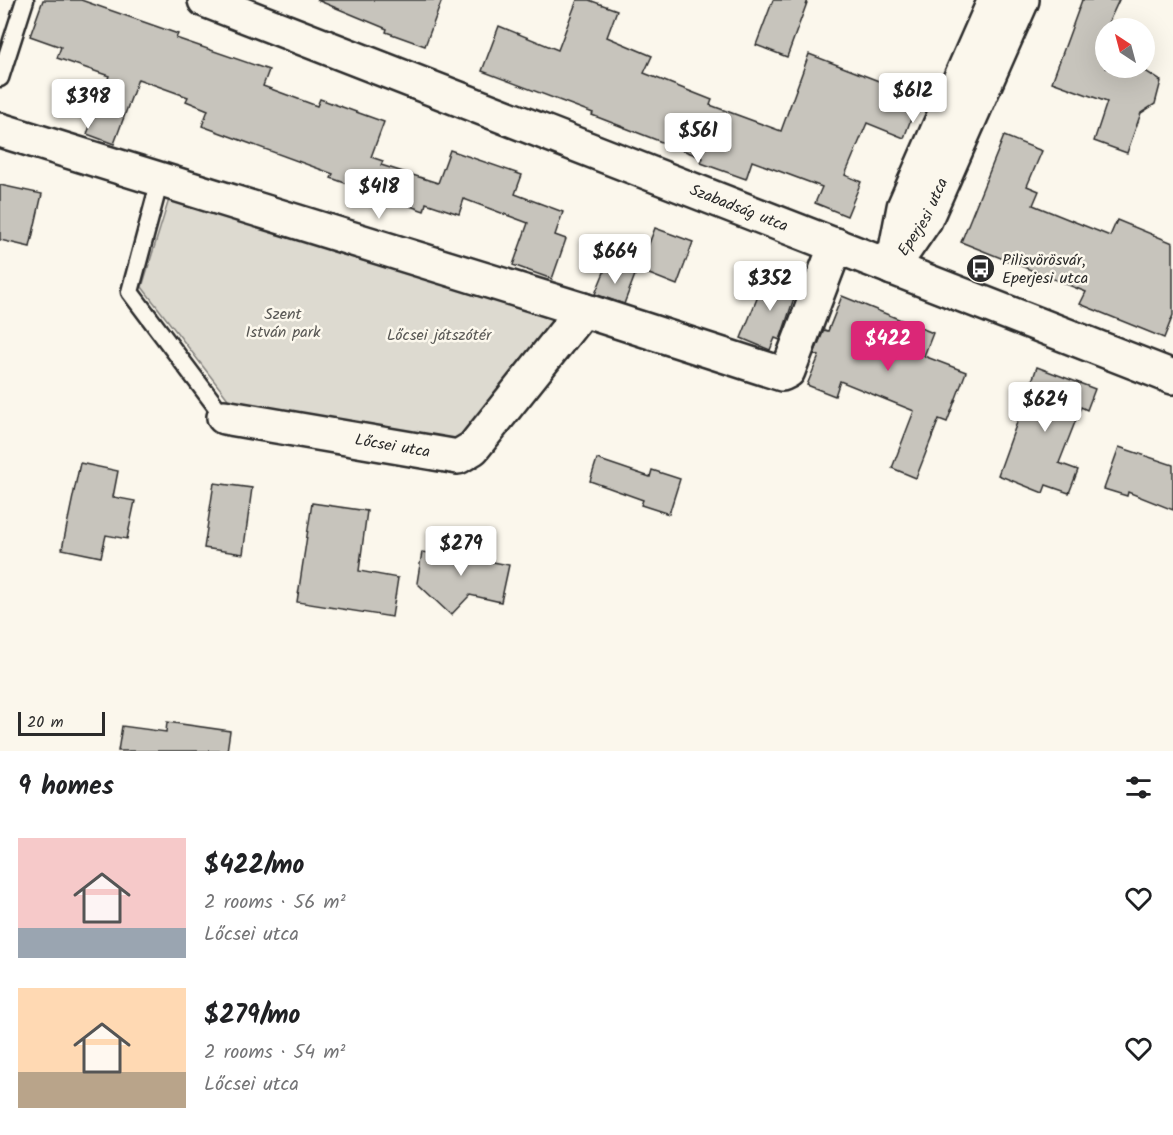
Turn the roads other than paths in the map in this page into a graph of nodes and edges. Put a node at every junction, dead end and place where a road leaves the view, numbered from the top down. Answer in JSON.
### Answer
{"nodes":[{"id":1,"x":24,"y":0,"type":"edge"},
{"id":2,"x":205,"y":0,"type":"edge"},
{"id":3,"x":995,"y":0,"type":"edge"},
{"id":4,"x":1022,"y":0,"type":"edge"},
{"id":5,"x":0,"y":78,"type":"edge"},
{"id":6,"x":0,"y":130,"type":"edge"},
{"id":7,"x":160,"y":180,"type":"junction"},
{"id":8,"x":836,"y":245,"type":"junction"},
{"id":9,"x":892,"y":268,"type":"junction"},
{"id":10,"x":583,"y":310,"type":"junction"},
{"id":11,"x":1173,"y":377,"type":"edge"},
{"id":12,"x":224,"y":417,"type":"joint"}],
"edges":[{"from":1,"to":5,"type":"lane"},
{"from":2,"to":8,"type":"street","name":"Szabadság utca"},
{"from":3,"to":9,"type":"street","name":"Eperjesi utca"},
{"from":4,"to":9,"type":"street","name":"Eperjesi utca"},
{"from":6,"to":7,"type":"street"},
{"from":7,"to":10,"type":"street"},
{"from":7,"to":12,"type":"lane","name":"Lőcsei utca"},
{"from":8,"to":9,"type":"street","name":"Szabadság utca"},
{"from":8,"to":10,"type":"street"},
{"from":9,"to":11,"type":"street","name":"Szabadság utca"},
{"from":10,"to":12,"type":"street","name":"Lőcsei utca"}]}
